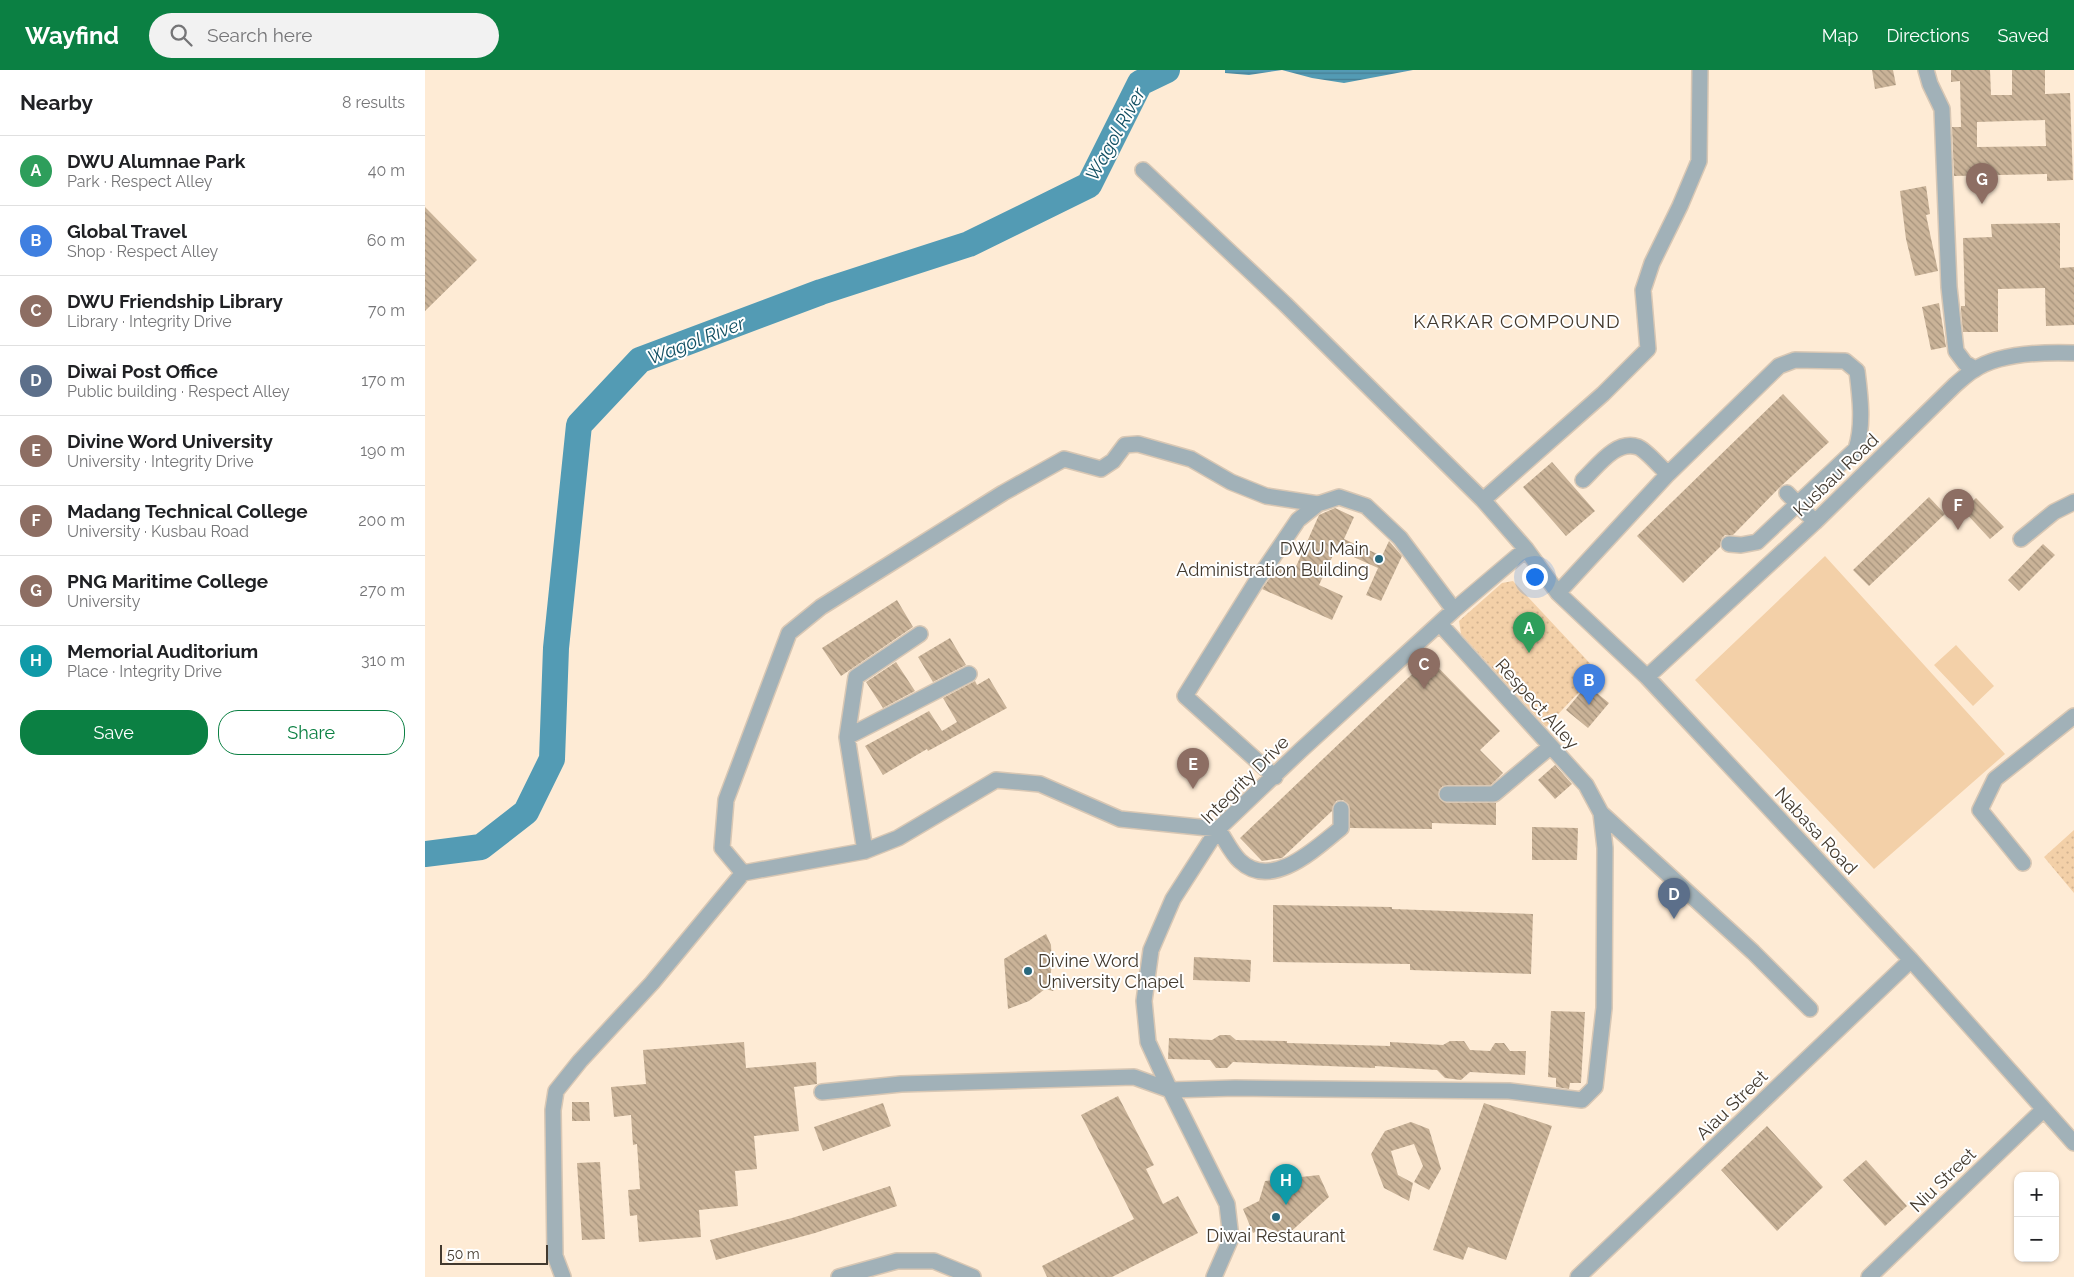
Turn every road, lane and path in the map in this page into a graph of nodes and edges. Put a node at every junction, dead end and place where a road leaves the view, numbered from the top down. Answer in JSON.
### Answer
{"nodes":[{"id":1,"x":1700,"y":70,"type":"edge"},
{"id":2,"x":1926,"y":70,"type":"edge"},
{"id":3,"x":1143,"y":170,"type":"dead end"},
{"id":4,"x":2074,"y":353,"type":"edge"},
{"id":5,"x":1975,"y":369,"type":"junction"},
{"id":6,"x":1668,"y":474,"type":"junction"},
{"id":7,"x":1583,"y":480,"type":"dead end"},
{"id":8,"x":1787,"y":493,"type":"dead end"},
{"id":9,"x":1483,"y":500,"type":"junction"},
{"id":10,"x":2074,"y":502,"type":"edge"},
{"id":11,"x":1317,"y":504,"type":"junction"},
{"id":12,"x":1797,"y":504,"type":"junction"},
{"id":13,"x":1815,"y":522,"type":"junction"},
{"id":14,"x":2021,"y":539,"type":"dead end"},
{"id":15,"x":1729,"y":544,"type":"dead end"},
{"id":16,"x":1526,"y":549,"type":"junction"},
{"id":17,"x":1558,"y":593,"type":"junction"},
{"id":18,"x":1454,"y":610,"type":"junction"},
{"id":19,"x":1439,"y":624,"type":"junction"},
{"id":20,"x":920,"y":634,"type":"dead end"},
{"id":21,"x":969,"y":674,"type":"dead end"},
{"id":22,"x":1647,"y":677,"type":"junction"},
{"id":23,"x":2074,"y":716,"type":"edge"},
{"id":24,"x":847,"y":737,"type":"junction"},
{"id":25,"x":1551,"y":747,"type":"junction"},
{"id":26,"x":1275,"y":777,"type":"junction"},
{"id":27,"x":1447,"y":794,"type":"dead end"},
{"id":28,"x":1341,"y":809,"type":"dead end"},
{"id":29,"x":1601,"y":813,"type":"junction"},
{"id":30,"x":1218,"y":829,"type":"junction"},
{"id":31,"x":865,"y":851,"type":"junction"},
{"id":32,"x":2023,"y":863,"type":"dead end"},
{"id":33,"x":743,"y":873,"type":"junction"},
{"id":34,"x":1911,"y":960,"type":"junction"},
{"id":35,"x":1810,"y":1009,"type":"dead end"},
{"id":36,"x":1170,"y":1090,"type":"junction"},
{"id":37,"x":822,"y":1092,"type":"dead end"},
{"id":38,"x":2043,"y":1110,"type":"junction"},
{"id":39,"x":2074,"y":1143,"type":"edge"},
{"id":40,"x":563,"y":1277,"type":"edge"},
{"id":41,"x":839,"y":1277,"type":"edge"},
{"id":42,"x":973,"y":1277,"type":"edge"},
{"id":43,"x":1214,"y":1277,"type":"edge"},
{"id":44,"x":1578,"y":1277,"type":"edge"},
{"id":45,"x":1869,"y":1277,"type":"edge"}],
"edges":[{"from":1,"to":9,"type":"street"},
{"from":2,"to":5,"type":"street"},
{"from":3,"to":9,"type":"street","name":"Nabasa Road"},
{"from":4,"to":5,"type":"street","name":"Kusbau Road"},
{"from":5,"to":13,"type":"street","name":"Kusbau Road"},
{"from":6,"to":7,"type":"street"},
{"from":6,"to":12,"type":"street"},
{"from":6,"to":17,"type":"street"},
{"from":8,"to":12,"type":"street"},
{"from":9,"to":16,"type":"street","name":"Nabasa Road"},
{"from":10,"to":14,"type":"street"},
{"from":11,"to":18,"type":"street"},
{"from":11,"to":26,"type":"street"},
{"from":11,"to":33,"type":"street"},
{"from":12,"to":13,"type":"street"},
{"from":12,"to":15,"type":"street"},
{"from":13,"to":22,"type":"street","name":"Kusbau Road"},
{"from":16,"to":17,"type":"street","name":"Nabasa Road"},
{"from":16,"to":18,"type":"street","name":"Integrity Drive"},
{"from":17,"to":22,"type":"street","name":"Nabasa Road"},
{"from":18,"to":19,"type":"street","name":"Integrity Drive"},
{"from":19,"to":25,"type":"street","name":"Respect Alley"},
{"from":19,"to":26,"type":"street","name":"Integrity Drive"},
{"from":20,"to":24,"type":"street"},
{"from":21,"to":24,"type":"street"},
{"from":22,"to":34,"type":"street","name":"Nabasa Road"},
{"from":23,"to":32,"type":"street"},
{"from":24,"to":31,"type":"street"},
{"from":25,"to":27,"type":"street"},
{"from":25,"to":29,"type":"street","name":"Respect Alley"},
{"from":26,"to":30,"type":"street","name":"Integrity Drive"},
{"from":28,"to":30,"type":"street"},
{"from":29,"to":35,"type":"street"},
{"from":29,"to":36,"type":"street"},
{"from":30,"to":31,"type":"street"},
{"from":30,"to":36,"type":"street","name":"Integrity Drive"},
{"from":31,"to":33,"type":"street"},
{"from":33,"to":40,"type":"street"},
{"from":34,"to":38,"type":"street","name":"Nabasa Road"},
{"from":34,"to":44,"type":"street","name":"Aiau Street"},
{"from":36,"to":37,"type":"street"},
{"from":36,"to":43,"type":"street","name":"Integrity Drive"},
{"from":38,"to":39,"type":"street","name":"Nabasa Road"},
{"from":38,"to":45,"type":"street","name":"Niu Street"},
{"from":41,"to":42,"type":"street"}]}
